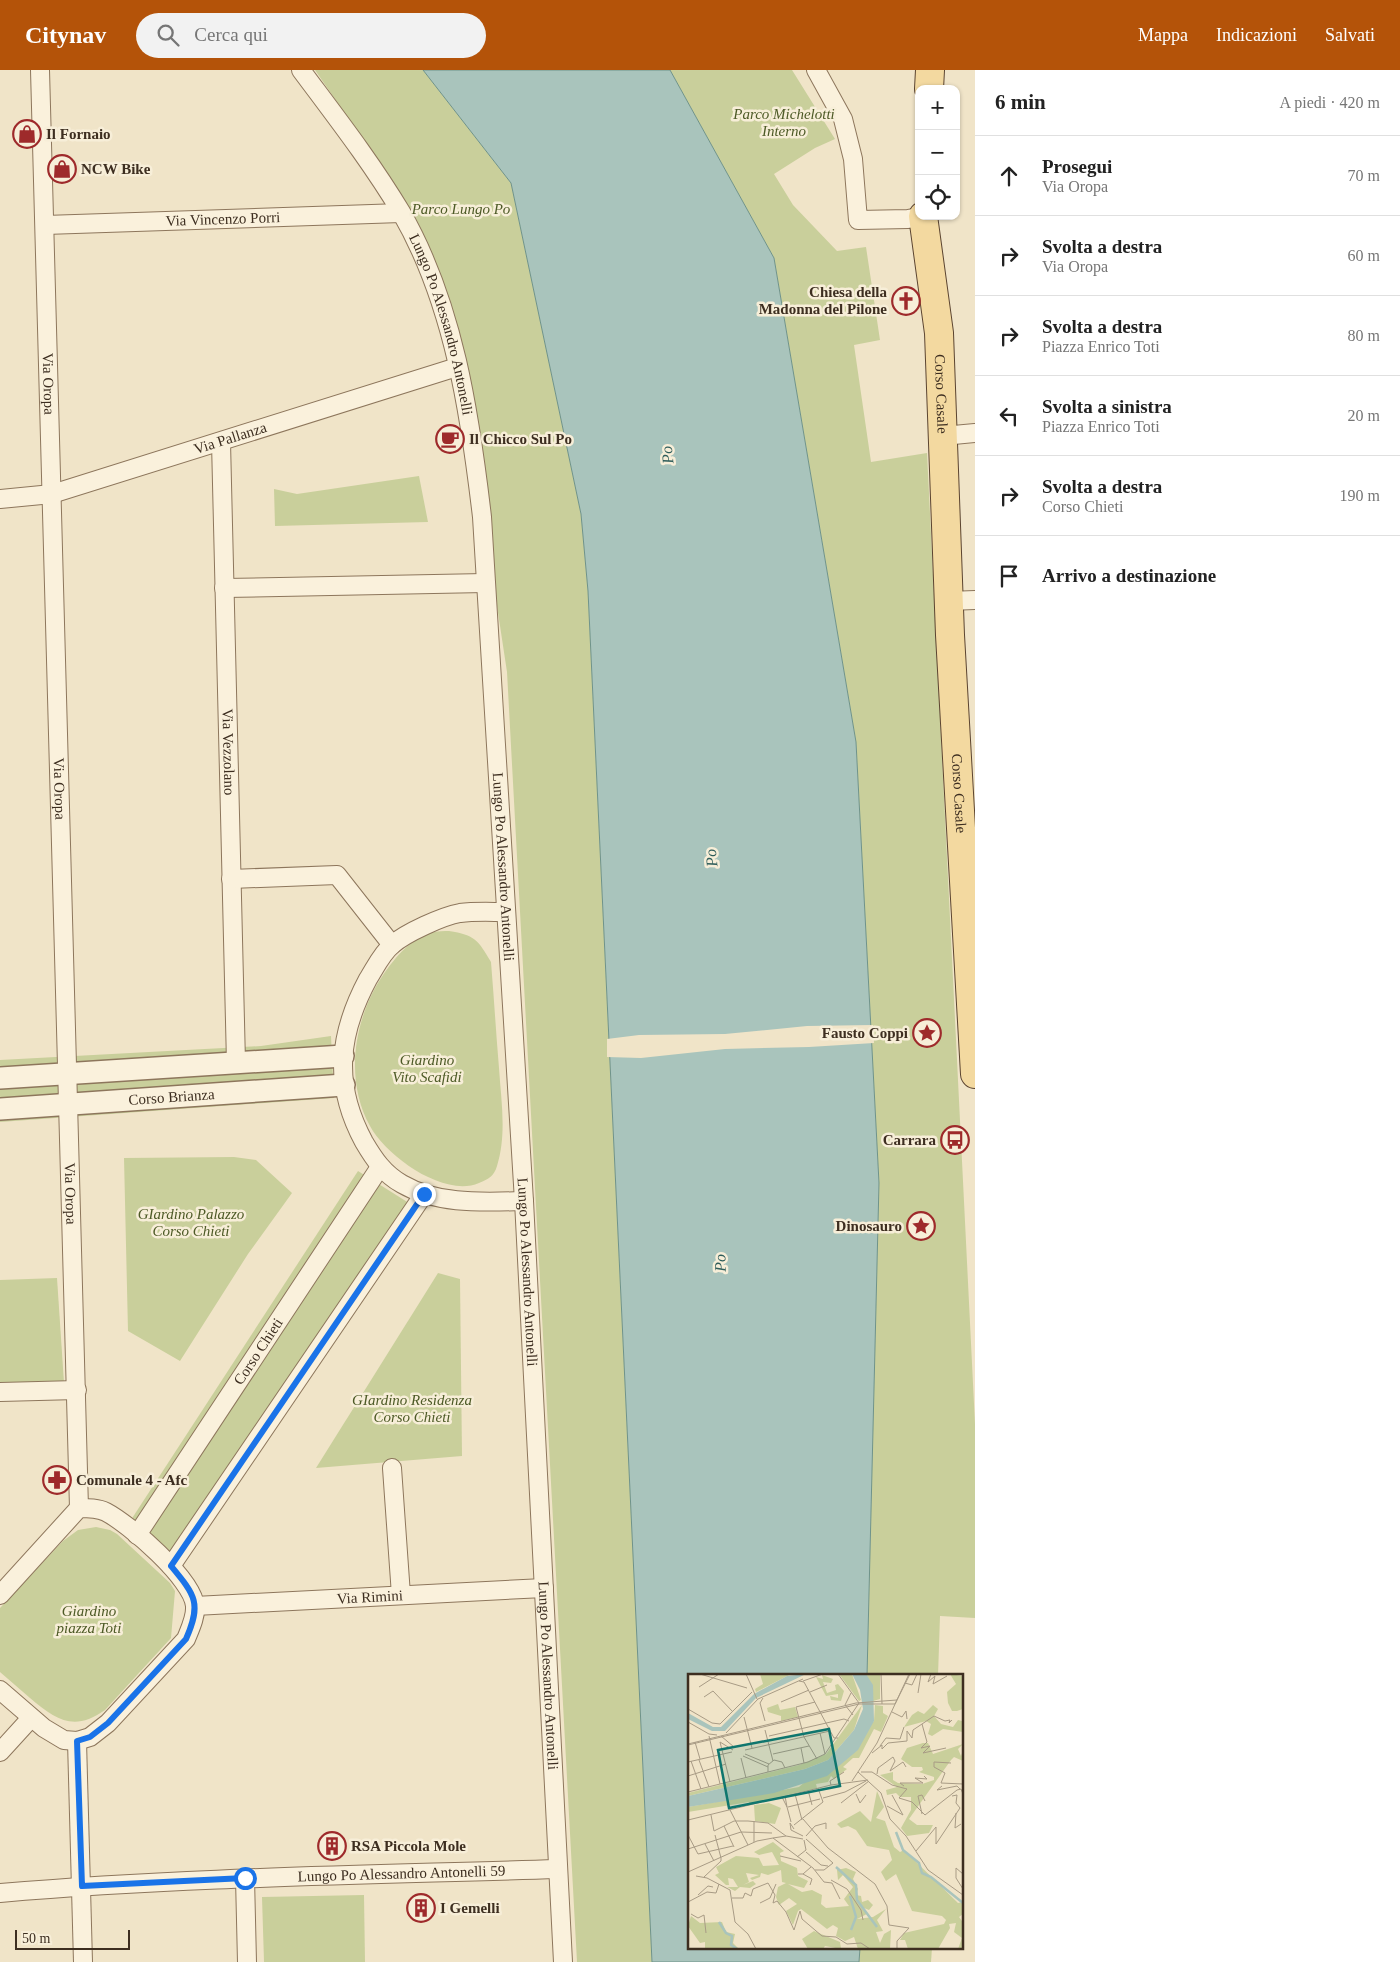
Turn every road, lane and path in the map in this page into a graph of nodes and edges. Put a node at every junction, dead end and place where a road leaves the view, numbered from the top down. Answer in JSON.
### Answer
{"nodes":[{"id":1,"x":40,"y":70,"type":"edge"},
{"id":2,"x":301,"y":70,"type":"edge"},
{"id":3,"x":816,"y":70,"type":"edge"},
{"id":4,"x":930,"y":70,"type":"edge"},
{"id":5,"x":929,"y":85,"type":"edge"},
{"id":6,"x":401,"y":213,"type":"junction"},
{"id":7,"x":915,"y":218,"type":"edge"},
{"id":8,"x":924,"y":220,"type":"edge"},
{"id":9,"x":44,"y":225,"type":"junction"},
{"id":10,"x":457,"y":367,"type":"junction"},
{"id":11,"x":975,"y":433,"type":"edge"},
{"id":12,"x":943,"y":436,"type":"junction"},
{"id":13,"x":221,"y":442,"type":"junction"},
{"id":14,"x":52,"y":494,"type":"junction"},
{"id":15,"x":0,"y":499,"type":"edge"},
{"id":16,"x":485,"y":583,"type":"junction"},
{"id":17,"x":224,"y":588,"type":"junction"},
{"id":18,"x":962,"y":601,"type":"edge"},
{"id":19,"x":968,"y":838,"type":"edge"},
{"id":20,"x":232,"y":879,"type":"junction"},
{"id":21,"x":506,"y":912,"type":"junction"},
{"id":22,"x":392,"y":945,"type":"junction"},
{"id":23,"x":973,"y":1006,"type":"edge"},
{"id":24,"x":343,"y":1056,"type":"junction"},
{"id":25,"x":975,"y":1060,"type":"edge"},
{"id":26,"x":236,"y":1063,"type":"junction"},
{"id":27,"x":68,"y":1075,"type":"junction"},
{"id":28,"x":0,"y":1078,"type":"edge"},
{"id":29,"x":344,"y":1085,"type":"junction"},
{"id":30,"x":70,"y":1105,"type":"junction"},
{"id":31,"x":0,"y":1109,"type":"edge"},
{"id":32,"x":380,"y":1167,"type":"junction"},
{"id":33,"x":424,"y":1194,"type":"junction"},
{"id":34,"x":524,"y":1200,"type":"junction"},
{"id":35,"x":76,"y":1390,"type":"junction"},
{"id":36,"x":0,"y":1392,"type":"edge"},
{"id":37,"x":392,"y":1468,"type":"dead end"},
{"id":38,"x":79,"y":1508,"type":"junction"},
{"id":39,"x":137,"y":1535,"type":"junction"},
{"id":40,"x":171,"y":1566,"type":"junction"},
{"id":41,"x":544,"y":1588,"type":"junction"},
{"id":42,"x":0,"y":1595,"type":"edge"},
{"id":43,"x":401,"y":1595,"type":"junction"},
{"id":44,"x":195,"y":1606,"type":"junction"},
{"id":45,"x":0,"y":1690,"type":"edge"},
{"id":46,"x":31,"y":1718,"type":"junction"},
{"id":47,"x":77,"y":1741,"type":"junction"},
{"id":48,"x":0,"y":1752,"type":"edge"},
{"id":49,"x":558,"y":1869,"type":"junction"},
{"id":50,"x":245,"y":1878,"type":"junction"},
{"id":51,"x":82,"y":1886,"type":"junction"},
{"id":52,"x":0,"y":1893,"type":"edge"},
{"id":53,"x":84,"y":1962,"type":"edge"},
{"id":54,"x":248,"y":1962,"type":"edge"},
{"id":55,"x":563,"y":1962,"type":"edge"}],
"edges":[{"from":1,"to":9,"type":"street","name":"Via Oropa"},
{"from":2,"to":6,"type":"street","name":"Lungo Po Alessandro Antonelli"},
{"from":3,"to":7,"type":"street"},
{"from":4,"to":5,"type":"main road"},
{"from":6,"to":9,"type":"street","name":"Via Vincenzo Porri"},
{"from":6,"to":10,"type":"street","name":"Lungo Po Alessandro Antonelli"},
{"from":8,"to":12,"type":"main road","name":"Corso Casale"},
{"from":9,"to":14,"type":"street","name":"Via Oropa"},
{"from":10,"to":13,"type":"street","name":"Via Pallanza"},
{"from":10,"to":16,"type":"street","name":"Lungo Po Alessandro Antonelli"},
{"from":11,"to":12,"type":"street"},
{"from":12,"to":18,"type":"main road","name":"Corso Casale"},
{"from":13,"to":14,"type":"street","name":"Via Pallanza"},
{"from":13,"to":17,"type":"street","name":"Via Vezzolano"},
{"from":14,"to":15,"type":"street","name":"Via Pallanza"},
{"from":14,"to":27,"type":"street","name":"Via Oropa"},
{"from":16,"to":17,"type":"street"},
{"from":16,"to":21,"type":"street","name":"Lungo Po Alessandro Antonelli"},
{"from":17,"to":20,"type":"street","name":"Via Vezzolano"},
{"from":18,"to":19,"type":"main road","name":"Corso Casale"},
{"from":19,"to":23,"type":"main road","name":"Corso Casale"},
{"from":20,"to":22,"type":"street"},
{"from":20,"to":26,"type":"street","name":"Via Vezzolano"},
{"from":21,"to":22,"type":"street"},
{"from":21,"to":34,"type":"street","name":"Lungo Po Alessandro Antonelli"},
{"from":22,"to":24,"type":"street"},
{"from":23,"to":25,"type":"main road","name":"Corso Casale"},
{"from":24,"to":26,"type":"street","name":"Corso Brianza"},
{"from":24,"to":29,"type":"street"},
{"from":26,"to":27,"type":"street","name":"Corso Brianza"},
{"from":27,"to":28,"type":"street","name":"Corso Brianza"},
{"from":27,"to":30,"type":"street","name":"Via Oropa"},
{"from":29,"to":30,"type":"street","name":"Corso Brianza"},
{"from":29,"to":32,"type":"street"},
{"from":30,"to":31,"type":"street","name":"Corso Brianza"},
{"from":30,"to":35,"type":"street","name":"Via Oropa"},
{"from":32,"to":33,"type":"street"},
{"from":32,"to":39,"type":"street","name":"Corso Chieti"},
{"from":33,"to":34,"type":"street"},
{"from":33,"to":40,"type":"street"},
{"from":34,"to":41,"type":"street","name":"Lungo Po Alessandro Antonelli"},
{"from":35,"to":36,"type":"street"},
{"from":35,"to":38,"type":"street","name":"Via Oropa"},
{"from":37,"to":43,"type":"street"},
{"from":38,"to":39,"type":"street"},
{"from":38,"to":42,"type":"street"},
{"from":39,"to":40,"type":"street"},
{"from":40,"to":44,"type":"street"},
{"from":41,"to":43,"type":"street","name":"Via Rimini"},
{"from":41,"to":49,"type":"street","name":"Lungo Po Alessandro Antonelli"},
{"from":43,"to":44,"type":"street","name":"Via Rimini"},
{"from":44,"to":47,"type":"street"},
{"from":45,"to":46,"type":"street"},
{"from":46,"to":47,"type":"street"},
{"from":46,"to":48,"type":"street"},
{"from":47,"to":51,"type":"street"},
{"from":49,"to":50,"type":"street","name":"Lungo Po Alessandro Antonelli 59"},
{"from":49,"to":55,"type":"street","name":"Lungo Po Alessandro Antonelli"},
{"from":50,"to":51,"type":"street"},
{"from":50,"to":54,"type":"street"},
{"from":51,"to":52,"type":"street"},
{"from":51,"to":53,"type":"street"}]}
